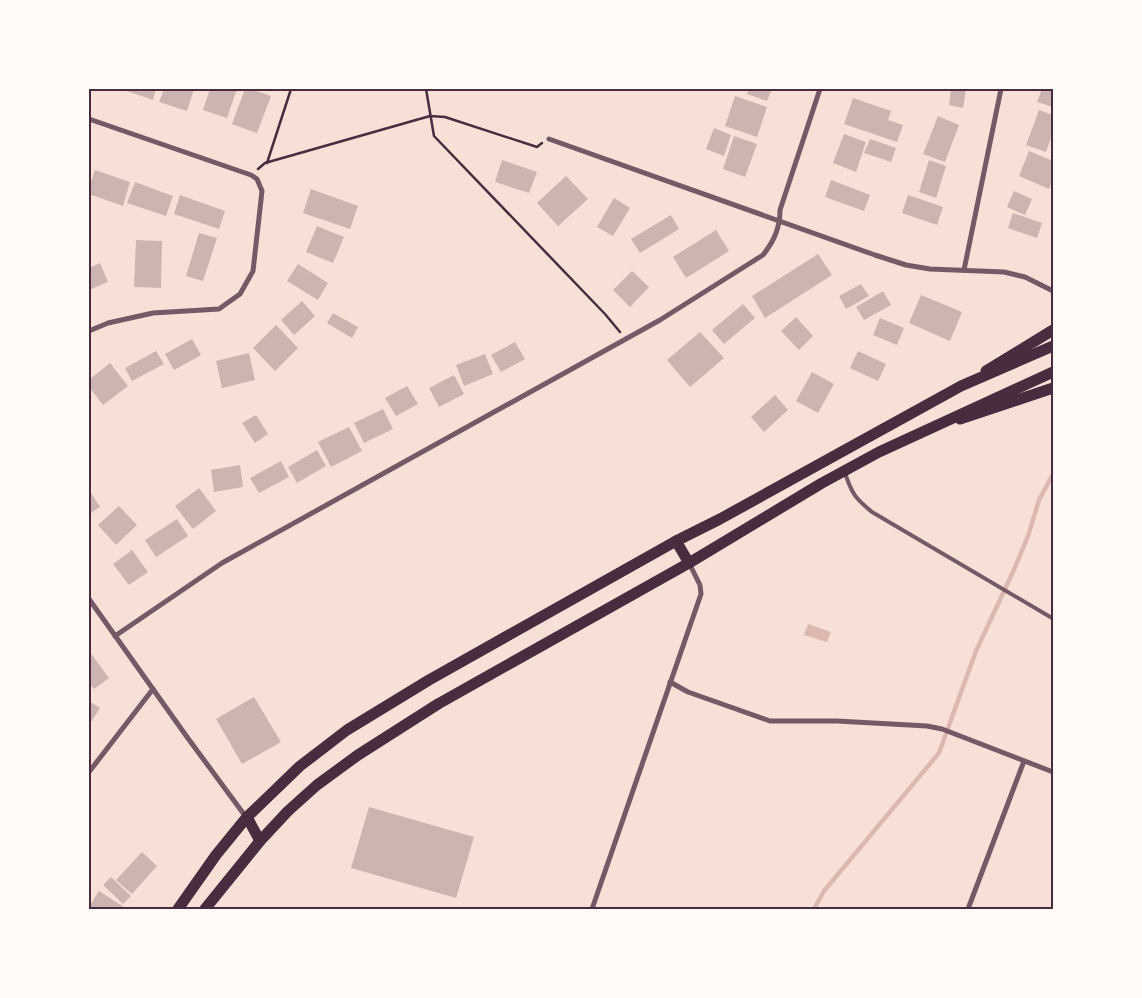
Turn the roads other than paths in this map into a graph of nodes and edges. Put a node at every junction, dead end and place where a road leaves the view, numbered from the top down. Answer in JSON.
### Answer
{"nodes":[{"id":1,"x":820,"y":89,"type":"edge"},
{"id":2,"x":1001,"y":89,"type":"edge"},
{"id":3,"x":89,"y":119,"type":"edge"},
{"id":4,"x":549,"y":139,"type":"road end"},
{"id":5,"x":780,"y":221,"type":"junction"},
{"id":6,"x":964,"y":270,"type":"junction"},
{"id":7,"x":1053,"y":291,"type":"edge"},
{"id":8,"x":1053,"y":330,"type":"edge"},
{"id":9,"x":89,"y":331,"type":"edge"},
{"id":10,"x":1053,"y":346,"type":"edge"},
{"id":11,"x":1053,"y":372,"type":"edge"},
{"id":12,"x":961,"y":386,"type":"junction"},
{"id":13,"x":1053,"y":388,"type":"edge"},
{"id":14,"x":937,"y":426,"type":"junction"},
{"id":15,"x":844,"y":471,"type":"junction"},
{"id":16,"x":676,"y":541,"type":"junction"},
{"id":17,"x":689,"y":563,"type":"junction"},
{"id":18,"x":89,"y":599,"type":"edge"},
{"id":19,"x":1052,"y":618,"type":"edge"},
{"id":20,"x":115,"y":636,"type":"junction"},
{"id":21,"x":670,"y":682,"type":"junction"},
{"id":22,"x":153,"y":689,"type":"junction"},
{"id":23,"x":1024,"y":761,"type":"junction"},
{"id":24,"x":89,"y":772,"type":"edge"},
{"id":25,"x":1053,"y":772,"type":"edge"},
{"id":26,"x":246,"y":817,"type":"junction"},
{"id":27,"x":260,"y":841,"type":"junction"},
{"id":28,"x":178,"y":909,"type":"edge"},
{"id":29,"x":205,"y":909,"type":"edge"},
{"id":30,"x":592,"y":909,"type":"edge"},
{"id":31,"x":968,"y":909,"type":"edge"}],
"edges":[{"from":1,"to":5,"type":"street"},
{"from":2,"to":6,"type":"street"},
{"from":3,"to":9,"type":"street"},
{"from":4,"to":5,"type":"street"},
{"from":5,"to":6,"type":"street"},
{"from":5,"to":20,"type":"street"},
{"from":6,"to":7,"type":"street"},
{"from":8,"to":12,"type":"main road"},
{"from":10,"to":12,"type":"main road"},
{"from":11,"to":14,"type":"main road"},
{"from":12,"to":16,"type":"main road"},
{"from":13,"to":14,"type":"main road"},
{"from":14,"to":15,"type":"main road"},
{"from":15,"to":17,"type":"main road"},
{"from":15,"to":19,"type":"lane"},
{"from":16,"to":17,"type":"main road"},
{"from":16,"to":26,"type":"main road"},
{"from":17,"to":21,"type":"street"},
{"from":17,"to":27,"type":"main road"},
{"from":18,"to":20,"type":"street"},
{"from":20,"to":22,"type":"street"},
{"from":21,"to":23,"type":"street"},
{"from":21,"to":30,"type":"street"},
{"from":22,"to":24,"type":"street"},
{"from":22,"to":26,"type":"street"},
{"from":23,"to":25,"type":"street"},
{"from":23,"to":31,"type":"street"},
{"from":26,"to":27,"type":"main road"},
{"from":26,"to":28,"type":"main road"},
{"from":27,"to":29,"type":"main road"}]}
